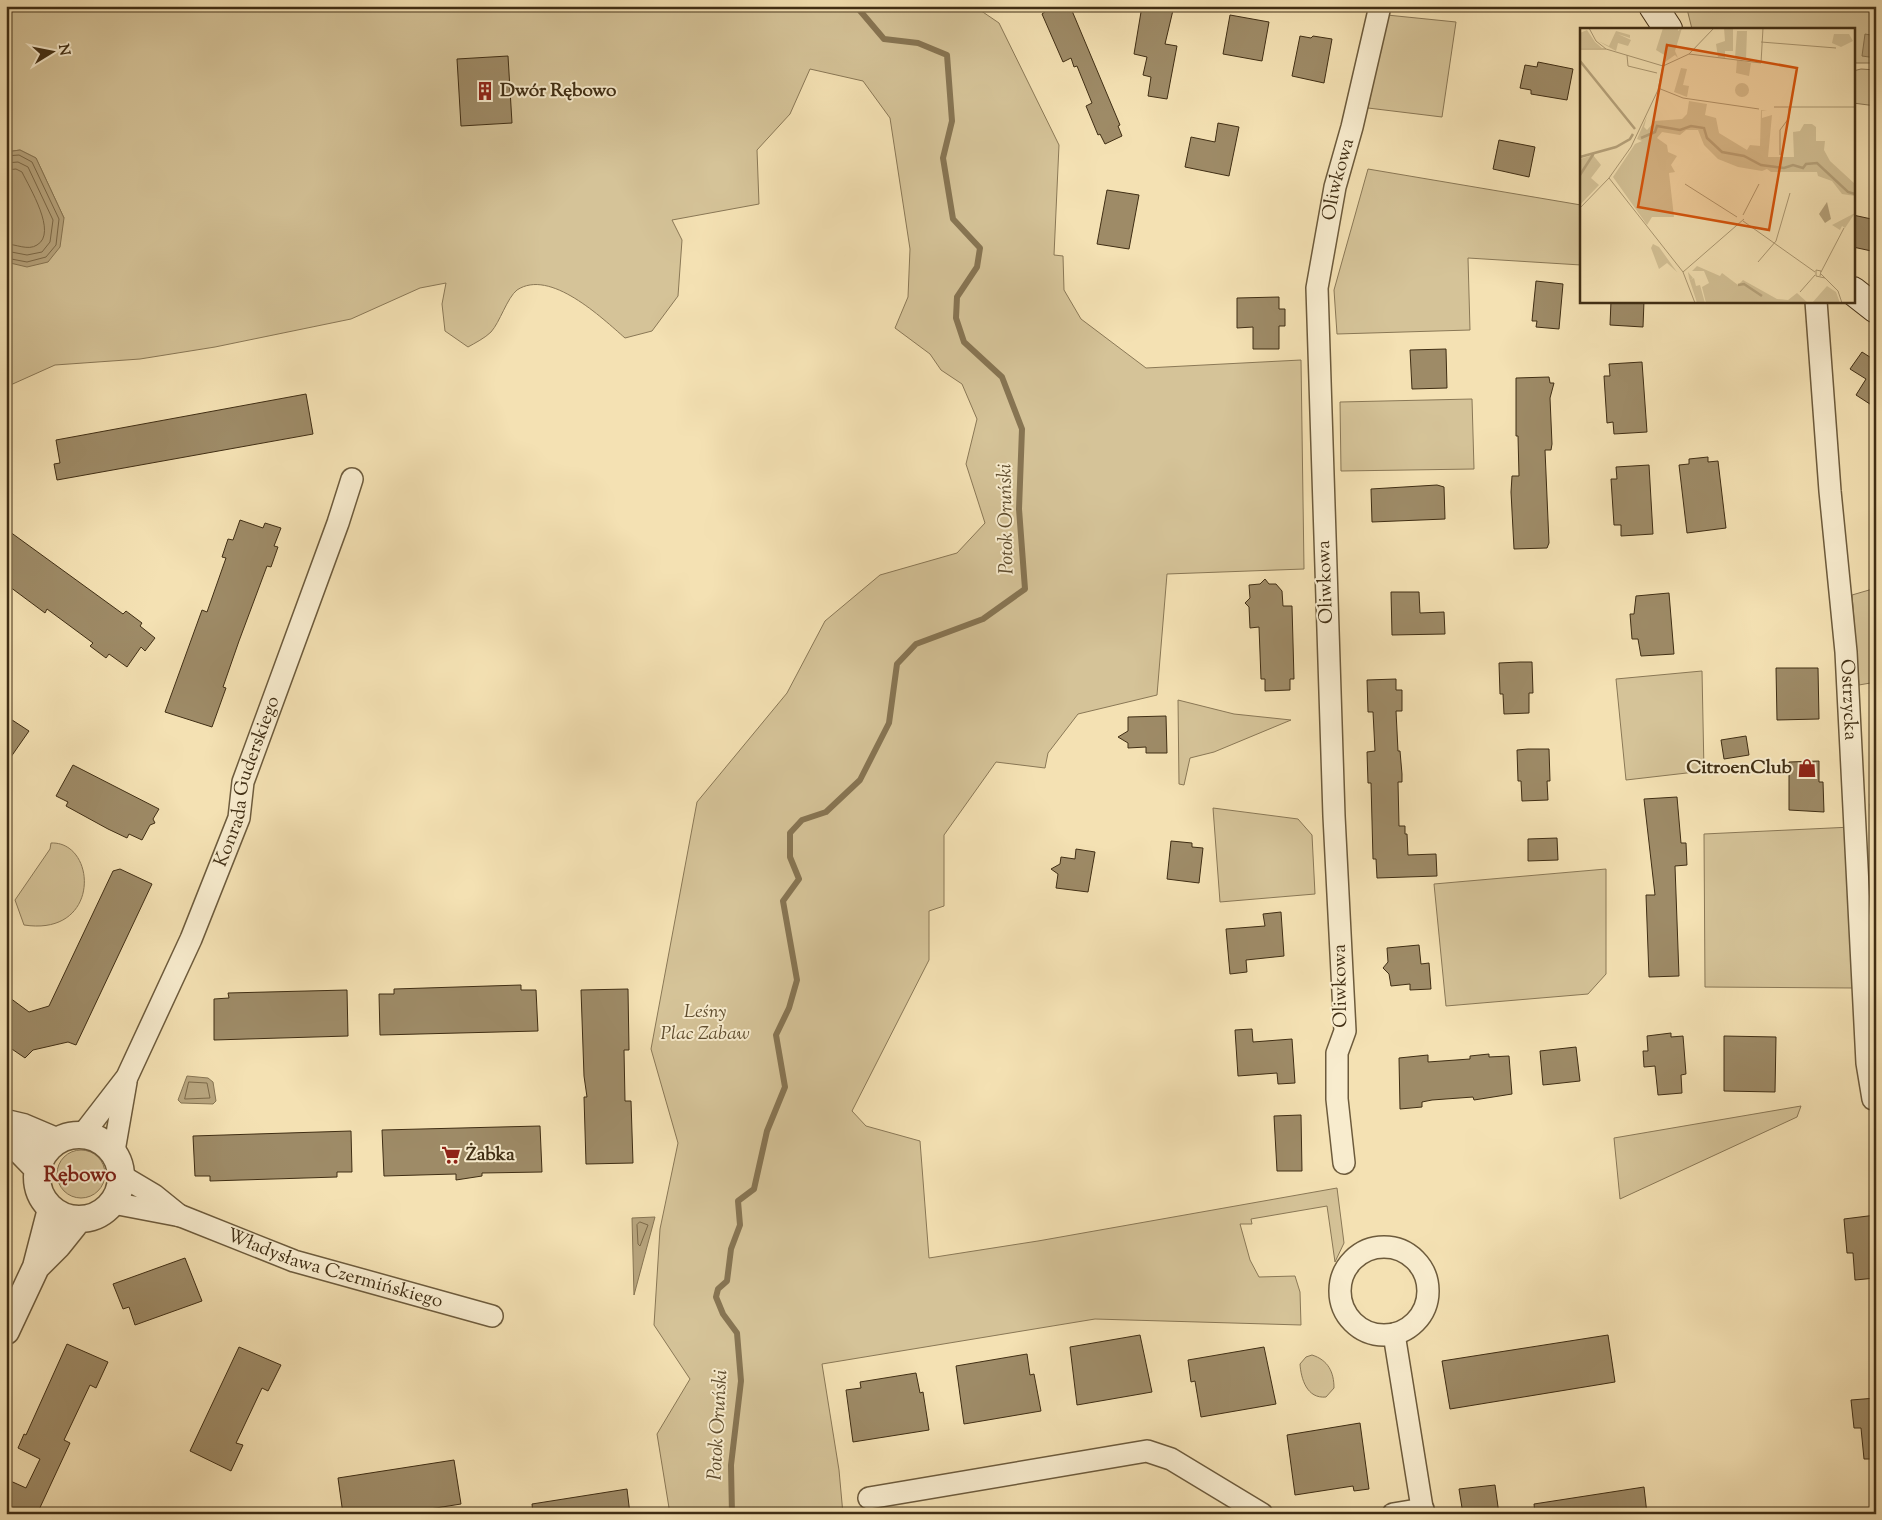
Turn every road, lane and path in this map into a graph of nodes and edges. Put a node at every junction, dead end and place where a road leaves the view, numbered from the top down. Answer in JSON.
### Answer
{"nodes":[{"id":1,"x":1380,"y":6,"type":"edge"},
{"id":2,"x":1653,"y":6,"type":"edge"},
{"id":3,"x":1667,"y":28,"type":"edge"},
{"id":4,"x":1854,"y":292,"type":"edge"},
{"id":5,"x":1816,"y":302,"type":"edge"},
{"id":6,"x":1876,"y":309,"type":"edge"},
{"id":7,"x":352,"y":479,"type":"dead end"},
{"id":8,"x":127,"y":1077,"type":"junction"},
{"id":9,"x":1874,"y":1099,"type":"edge"},
{"id":10,"x":6,"y":1123,"type":"edge"},
{"id":11,"x":83,"y":1134,"type":"junction"},
{"id":12,"x":6,"y":1136,"type":"edge"},
{"id":13,"x":56,"y":1141,"type":"junction"},
{"id":14,"x":114,"y":1151,"type":"junction"},
{"id":15,"x":1344,"y":1163,"type":"dead end"},
{"id":16,"x":37,"y":1168,"type":"junction"},
{"id":17,"x":122,"y":1176,"type":"junction"},
{"id":18,"x":113,"y":1203,"type":"junction"},
{"id":19,"x":51,"y":1209,"type":"junction"},
{"id":20,"x":180,"y":1216,"type":"junction"},
{"id":21,"x":78,"y":1220,"type":"junction"},
{"id":22,"x":36,"y":1267,"type":"junction"},
{"id":23,"x":492,"y":1316,"type":"dead end"},
{"id":24,"x":6,"y":1332,"type":"edge"},
{"id":25,"x":1394,"y":1334,"type":"junction"},
{"id":26,"x":870,"y":1498,"type":"dead end"},
{"id":27,"x":1423,"y":1511,"type":"edge"},
{"id":28,"x":1262,"y":1514,"type":"edge"},
{"id":29,"x":1393,"y":1514,"type":"edge"}],
"edges":[{"from":1,"to":15,"type":"street","name":"Oliwkowa"},
{"from":2,"to":3,"type":"main road"},
{"from":4,"to":6,"type":"main road"},
{"from":5,"to":9,"type":"street","name":"Ostrzycka"},
{"from":7,"to":8,"type":"street","name":"Konrada Guderskiego"},
{"from":8,"to":11,"type":"street","name":"Konrada Guderskiego"},
{"from":8,"to":14,"type":"street","name":"Konrada Guderskiego"},
{"from":10,"to":13,"type":"street"},
{"from":11,"to":13,"type":"street"},
{"from":11,"to":14,"type":"street"},
{"from":12,"to":16,"type":"street"},
{"from":13,"to":16,"type":"street"},
{"from":14,"to":17,"type":"street"},
{"from":16,"to":19,"type":"street"},
{"from":17,"to":18,"type":"street"},
{"from":17,"to":20,"type":"street","name":"Władysława Czermińskiego"},
{"from":18,"to":20,"type":"street","name":"Władysława Czermińskiego"},
{"from":18,"to":21,"type":"street"},
{"from":19,"to":21,"type":"street"},
{"from":19,"to":22,"type":"street"},
{"from":20,"to":23,"type":"street","name":"Władysława Czermińskiego"},
{"from":21,"to":22,"type":"street"},
{"from":22,"to":24,"type":"street"},
{"from":25,"to":25,"type":"street"},
{"from":25,"to":27,"type":"street"},
{"from":26,"to":28,"type":"street"},
{"from":27,"to":29,"type":"street"}]}
